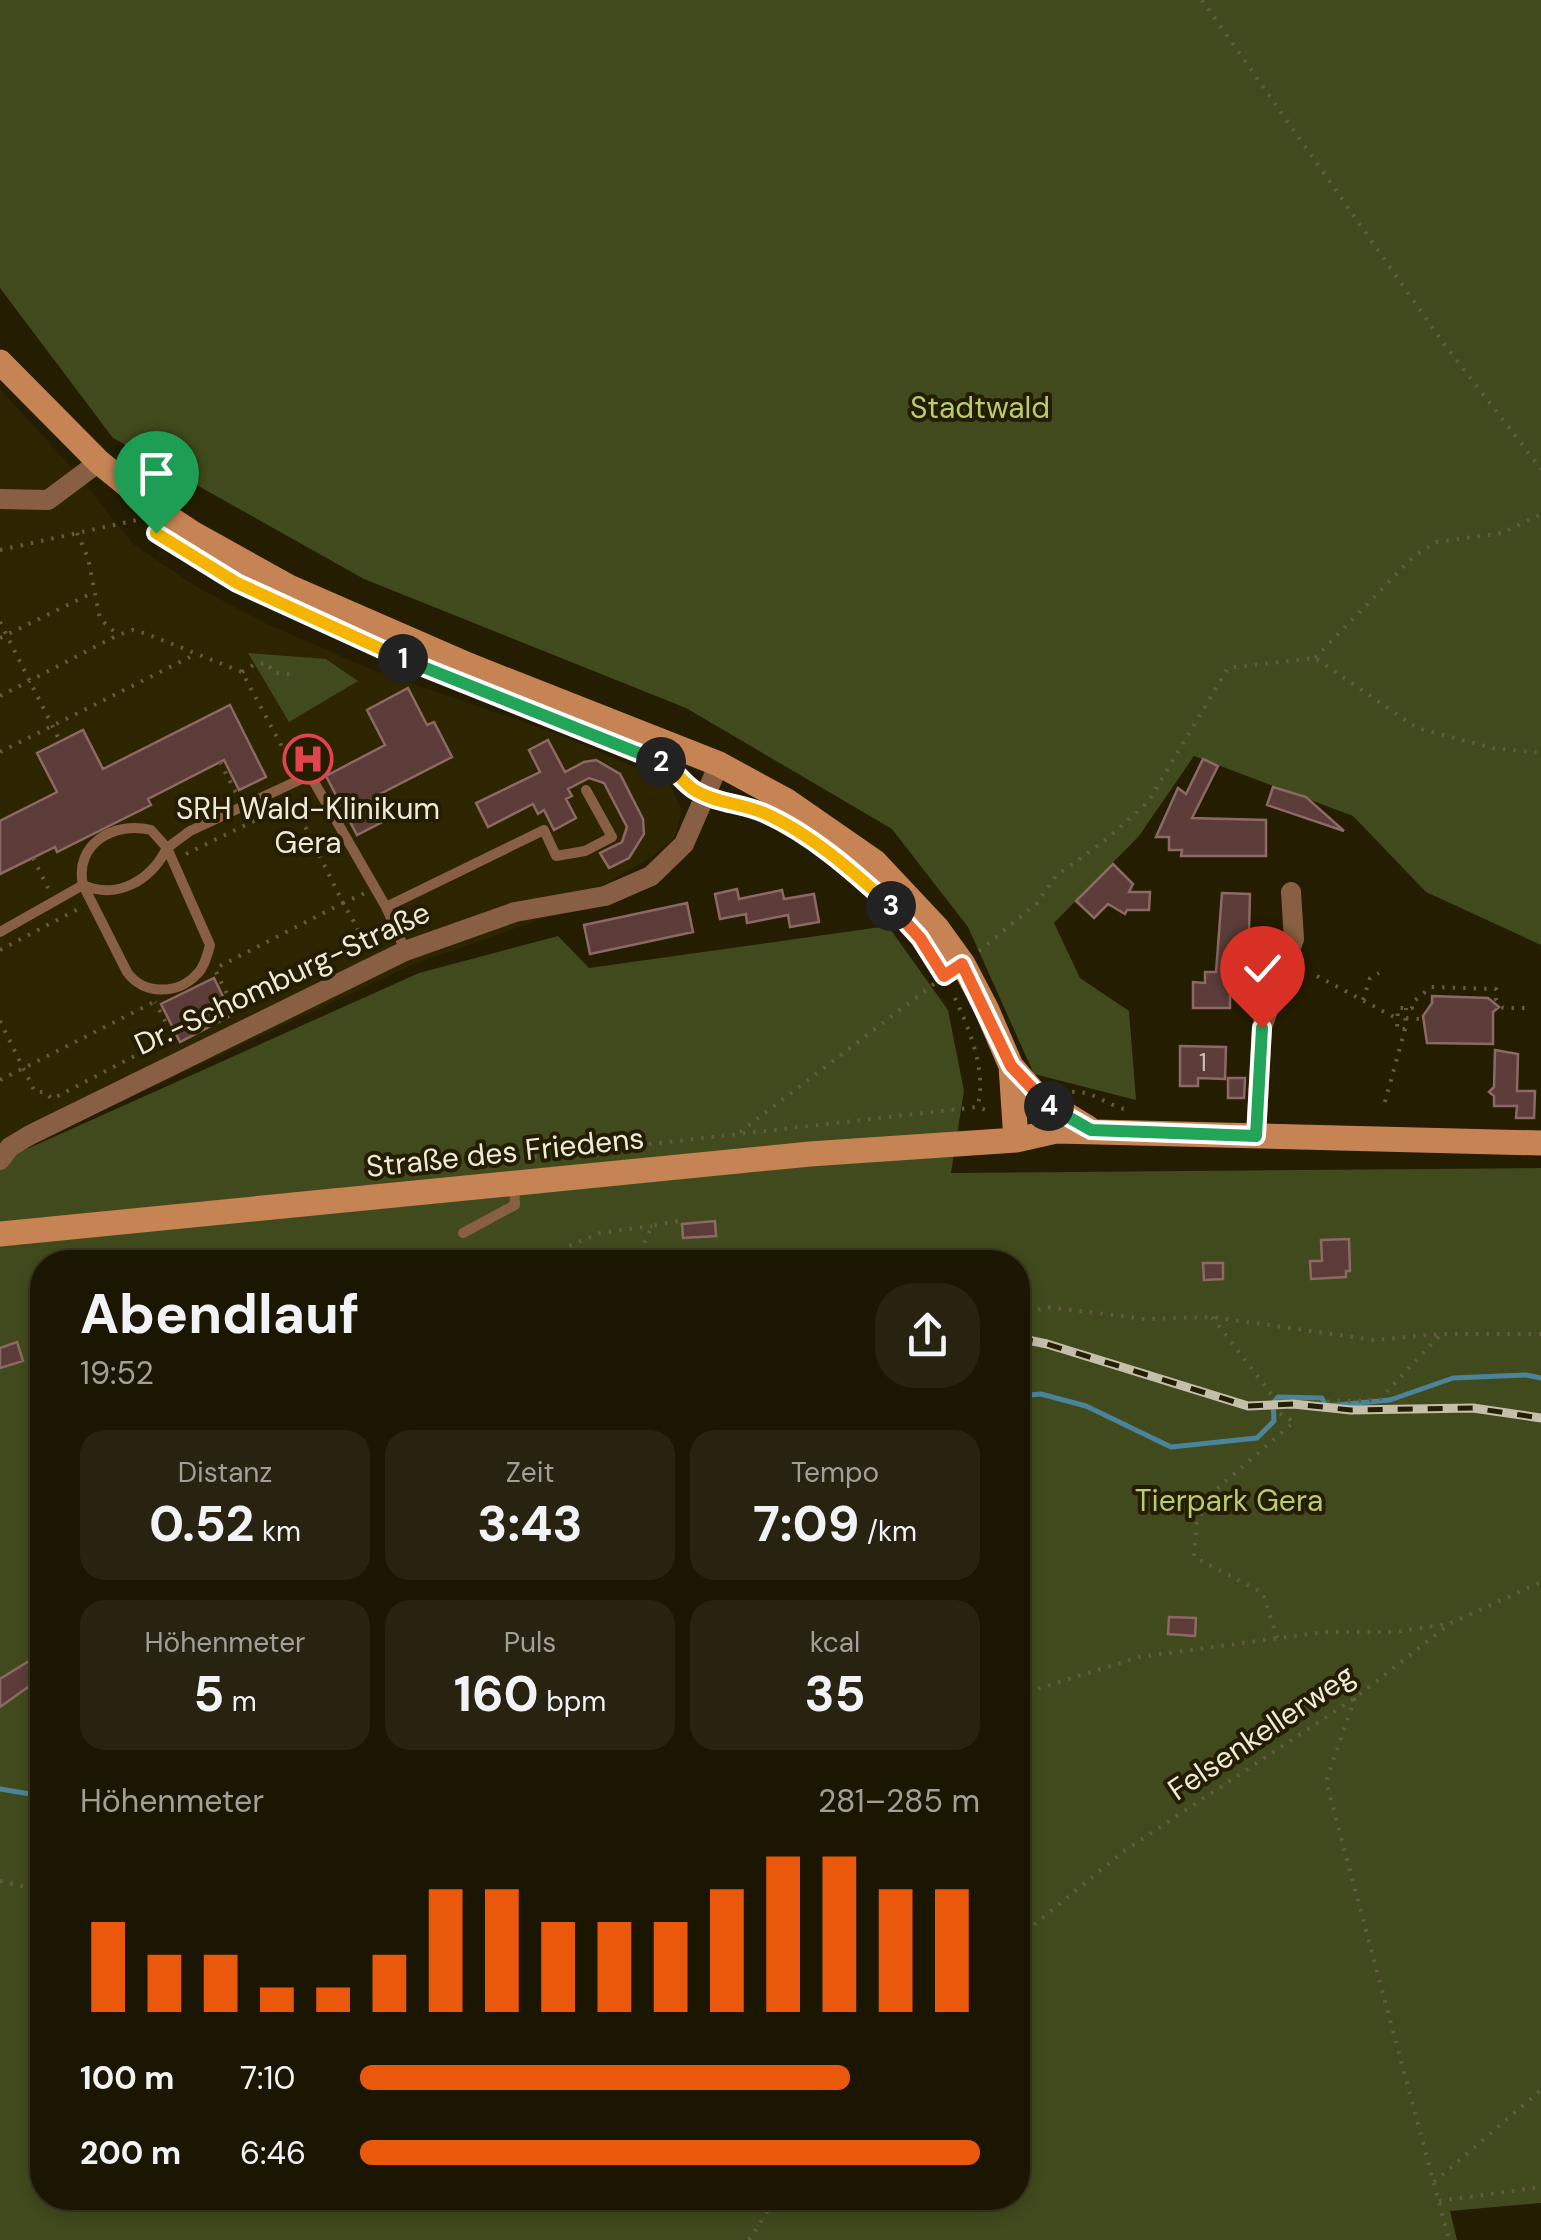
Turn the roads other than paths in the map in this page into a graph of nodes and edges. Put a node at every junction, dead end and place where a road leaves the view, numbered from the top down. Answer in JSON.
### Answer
{"nodes":[{"id":1,"x":0,"y":362,"type":"edge"},
{"id":2,"x":99,"y":462,"type":"junction"},
{"id":3,"x":0,"y":499,"type":"edge"},
{"id":4,"x":719,"y":764,"type":"junction"},
{"id":5,"x":586,"y":790,"type":"dead end"},
{"id":6,"x":167,"y":848,"type":"junction"},
{"id":7,"x":83,"y":885,"type":"junction"},
{"id":8,"x":1291,"y":892,"type":"dead end"},
{"id":9,"x":386,"y":906,"type":"junction"},
{"id":10,"x":0,"y":932,"type":"edge"},
{"id":11,"x":405,"y":951,"type":"junction"},
{"id":12,"x":1011,"y":1066,"type":"junction"},
{"id":13,"x":1091,"y":1130,"type":"junction"},
{"id":14,"x":1190,"y":1136,"type":"junction"},
{"id":15,"x":1256,"y":1136,"type":"junction"},
{"id":16,"x":1016,"y":1140,"type":"junction"},
{"id":17,"x":1541,"y":1143,"type":"edge"},
{"id":18,"x":0,"y":1160,"type":"edge"},
{"id":19,"x":514,"y":1183,"type":"junction"},
{"id":20,"x":463,"y":1233,"type":"dead end"},
{"id":21,"x":0,"y":1234,"type":"edge"}],
"edges":[{"from":1,"to":2,"type":"main road"},
{"from":2,"to":3,"type":"street"},
{"from":2,"to":4,"type":"main road"},
{"from":4,"to":11,"type":"street","name":"Dr.-Schomburg-Straße"},
{"from":4,"to":12,"type":"main road"},
{"from":5,"to":9,"type":"lane"},
{"from":6,"to":7,"type":"lane"},
{"from":6,"to":7,"type":"lane"},
{"from":6,"to":7,"type":"lane"},
{"from":6,"to":9,"type":"lane"},
{"from":7,"to":10,"type":"lane"},
{"from":8,"to":15,"type":"street"},
{"from":9,"to":11,"type":"lane"},
{"from":11,"to":18,"type":"street","name":"Dr.-Schomburg-Straße"},
{"from":12,"to":13,"type":"main road"},
{"from":12,"to":16,"type":"main road"},
{"from":13,"to":14,"type":"main road","name":"Straße des Friedens"},
{"from":13,"to":16,"type":"main road","name":"Straße des Friedens"},
{"from":14,"to":15,"type":"main road","name":"Straße des Friedens"},
{"from":14,"to":16,"type":"main road","name":"Straße des Friedens"},
{"from":15,"to":17,"type":"main road","name":"Straße des Friedens"},
{"from":16,"to":19,"type":"main road","name":"Straße des Friedens"},
{"from":19,"to":20,"type":"lane"},
{"from":19,"to":21,"type":"main road","name":"Straße des Friedens"}]}
